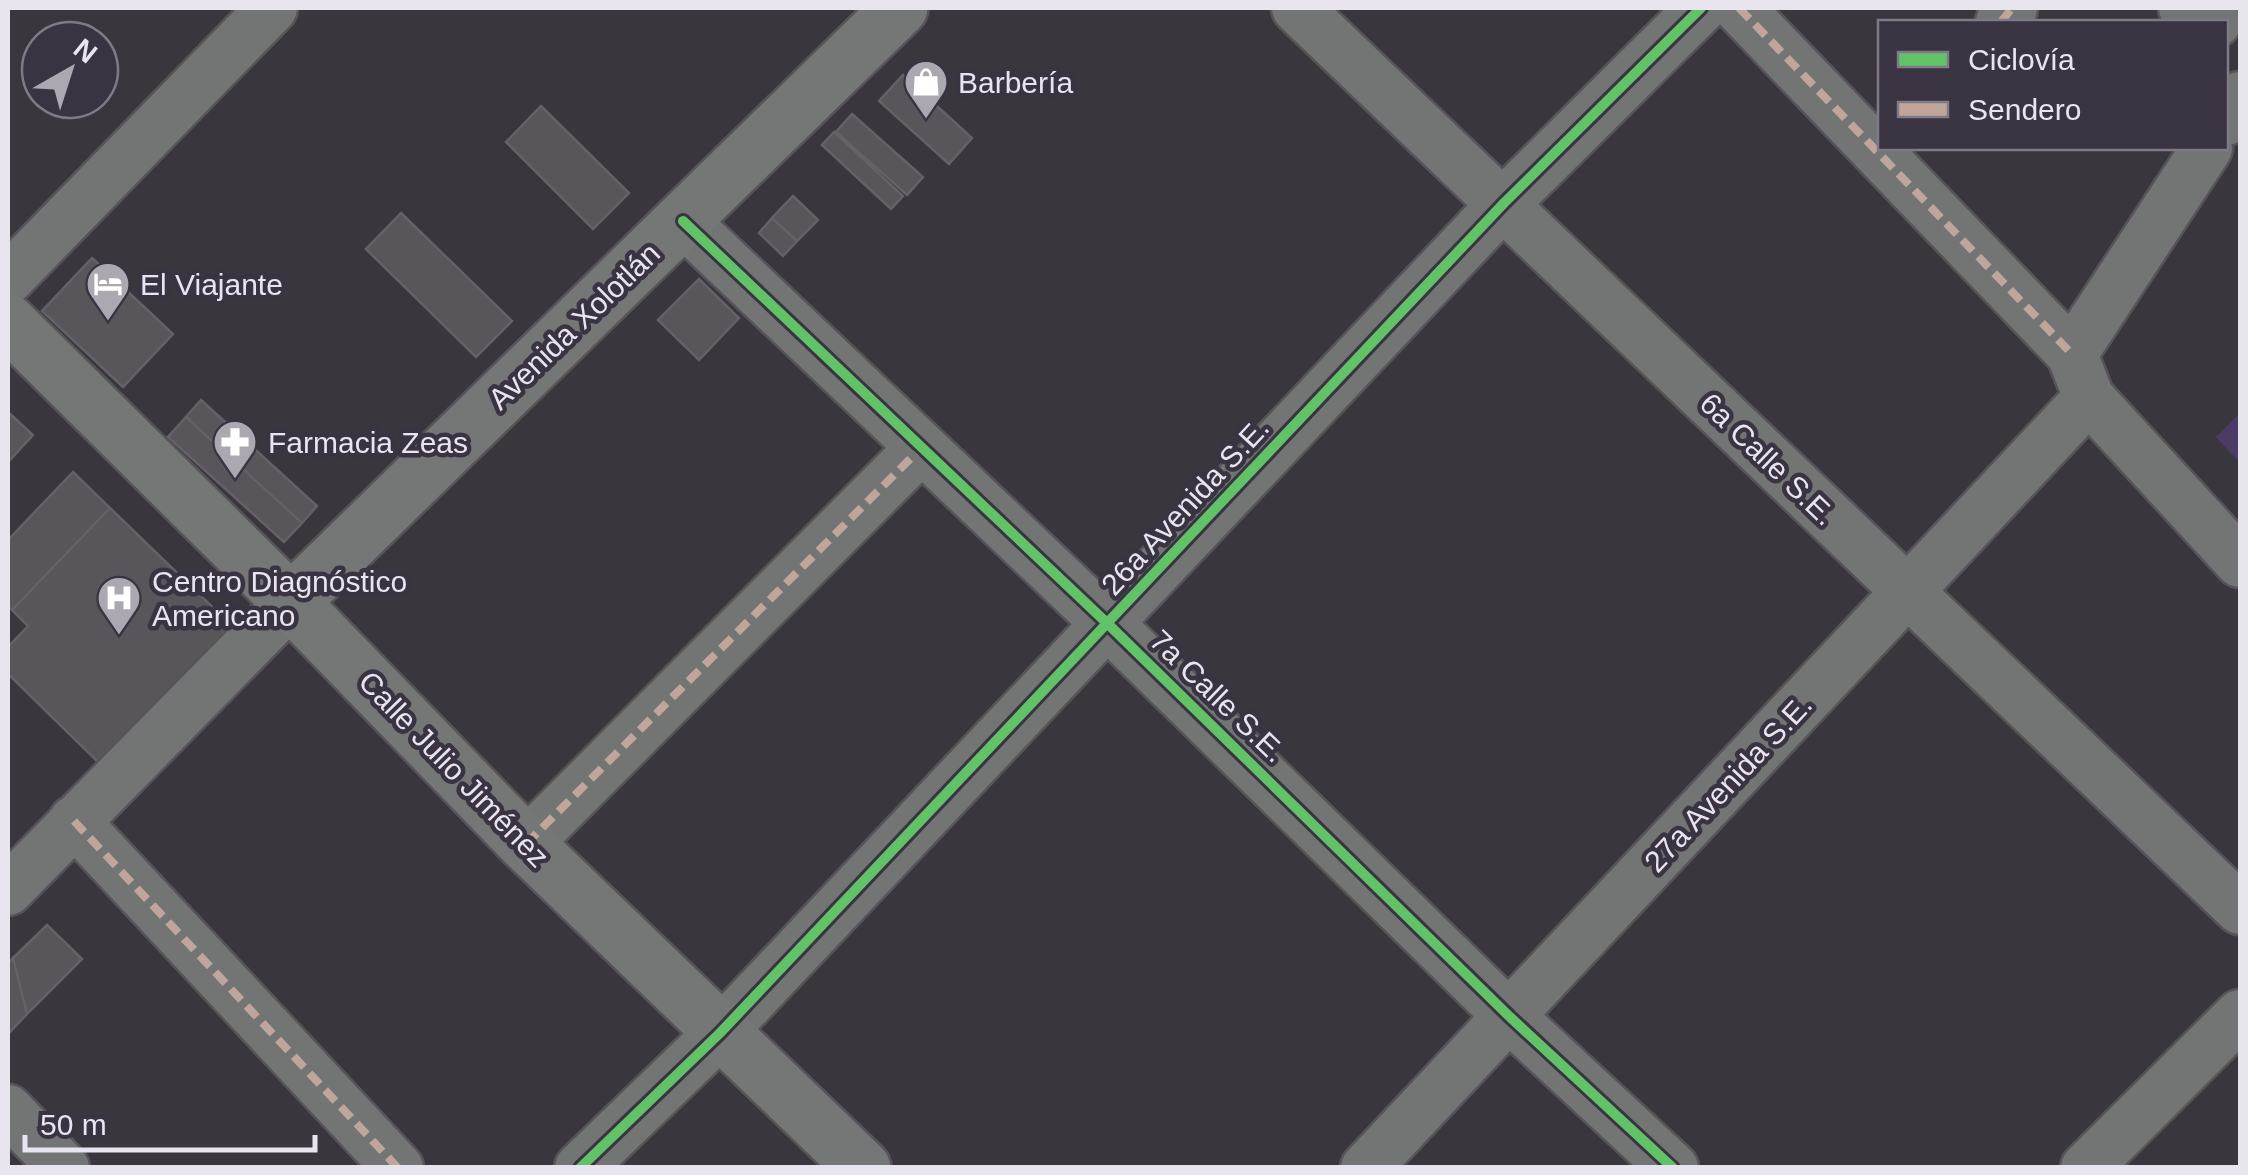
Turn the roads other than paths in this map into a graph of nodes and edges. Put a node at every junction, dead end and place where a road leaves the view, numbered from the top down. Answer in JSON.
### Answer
{"nodes":[{"id":1,"x":272,"y":8,"type":"edge"},
{"id":2,"x":900,"y":8,"type":"edge"},
{"id":3,"x":1297,"y":8,"type":"edge"},
{"id":4,"x":1701,"y":8,"type":"edge"},
{"id":5,"x":1740,"y":8,"type":"edge"},
{"id":6,"x":2184,"y":8,"type":"edge"},
{"id":7,"x":2211,"y":20,"type":"edge"},
{"id":8,"x":1878,"y":146,"type":"edge"},
{"id":9,"x":2206,"y":150,"type":"edge"},
{"id":10,"x":1883,"y":151,"type":"edge"},
{"id":11,"x":1504,"y":203,"type":"junction"},
{"id":12,"x":683,"y":221,"type":"junction"},
{"id":13,"x":8,"y":279,"type":"edge"},
{"id":14,"x":8,"y":322,"type":"edge"},
{"id":15,"x":2081,"y":376,"type":"junction"},
{"id":16,"x":920,"y":448,"type":"junction"},
{"id":17,"x":2240,"y":562,"type":"edge"},
{"id":18,"x":1905,"y":592,"type":"junction"},
{"id":19,"x":290,"y":602,"type":"junction"},
{"id":20,"x":1108,"y":625,"type":"junction"},
{"id":21,"x":74,"y":821,"type":"junction"},
{"id":22,"x":526,"y":844,"type":"junction"},
{"id":23,"x":8,"y":890,"type":"edge"},
{"id":24,"x":2240,"y":909,"type":"edge"},
{"id":25,"x":2240,"y":1014,"type":"edge"},
{"id":26,"x":1510,"y":1017,"type":"junction"},
{"id":27,"x":720,"y":1033,"type":"junction"},
{"id":28,"x":8,"y":1110,"type":"edge"},
{"id":29,"x":64,"y":1168,"type":"edge"},
{"id":30,"x":398,"y":1168,"type":"edge"},
{"id":31,"x":580,"y":1168,"type":"edge"},
{"id":32,"x":862,"y":1168,"type":"edge"},
{"id":33,"x":1366,"y":1168,"type":"edge"},
{"id":34,"x":1673,"y":1168,"type":"edge"},
{"id":35,"x":2086,"y":1168,"type":"edge"}],
"edges":[{"from":1,"to":13,"type":"street"},
{"from":2,"to":12,"type":"main road","name":"Avenida Xolotlán"},
{"from":3,"to":11,"type":"street","name":"6a Calle S.E."},
{"from":4,"to":11,"type":"street","name":"26a Avenida S.E."},
{"from":5,"to":8,"type":"street"},
{"from":6,"to":7,"type":"street"},
{"from":9,"to":15,"type":"street","name":"27a Avenida S.E."},
{"from":10,"to":15,"type":"street"},
{"from":11,"to":18,"type":"street","name":"6a Calle S.E."},
{"from":11,"to":20,"type":"street","name":"26a Avenida S.E."},
{"from":12,"to":16,"type":"street","name":"7a Calle S.E."},
{"from":12,"to":19,"type":"main road","name":"Avenida Xolotlán"},
{"from":14,"to":19,"type":"main road","name":"Calle Julio Jiménez"},
{"from":15,"to":17,"type":"street"},
{"from":15,"to":18,"type":"street","name":"27a Avenida S.E."},
{"from":16,"to":20,"type":"street","name":"7a Calle S.E."},
{"from":16,"to":22,"type":"street"},
{"from":18,"to":24,"type":"street","name":"6a Calle S.E."},
{"from":18,"to":26,"type":"street","name":"27a Avenida S.E."},
{"from":19,"to":21,"type":"street"},
{"from":19,"to":22,"type":"main road","name":"Calle Julio Jiménez"},
{"from":20,"to":26,"type":"street","name":"7a Calle S.E."},
{"from":20,"to":27,"type":"street","name":"26a Avenida S.E."},
{"from":21,"to":23,"type":"street"},
{"from":21,"to":30,"type":"street"},
{"from":22,"to":27,"type":"main road","name":"Calle Julio Jiménez"},
{"from":25,"to":35,"type":"street"},
{"from":26,"to":33,"type":"street","name":"27a Avenida S.E."},
{"from":26,"to":34,"type":"street","name":"7a Calle S.E."},
{"from":27,"to":31,"type":"street","name":"26a Avenida S.E."},
{"from":27,"to":32,"type":"main road","name":"Calle Julio Jiménez"},
{"from":28,"to":29,"type":"street"}]}
